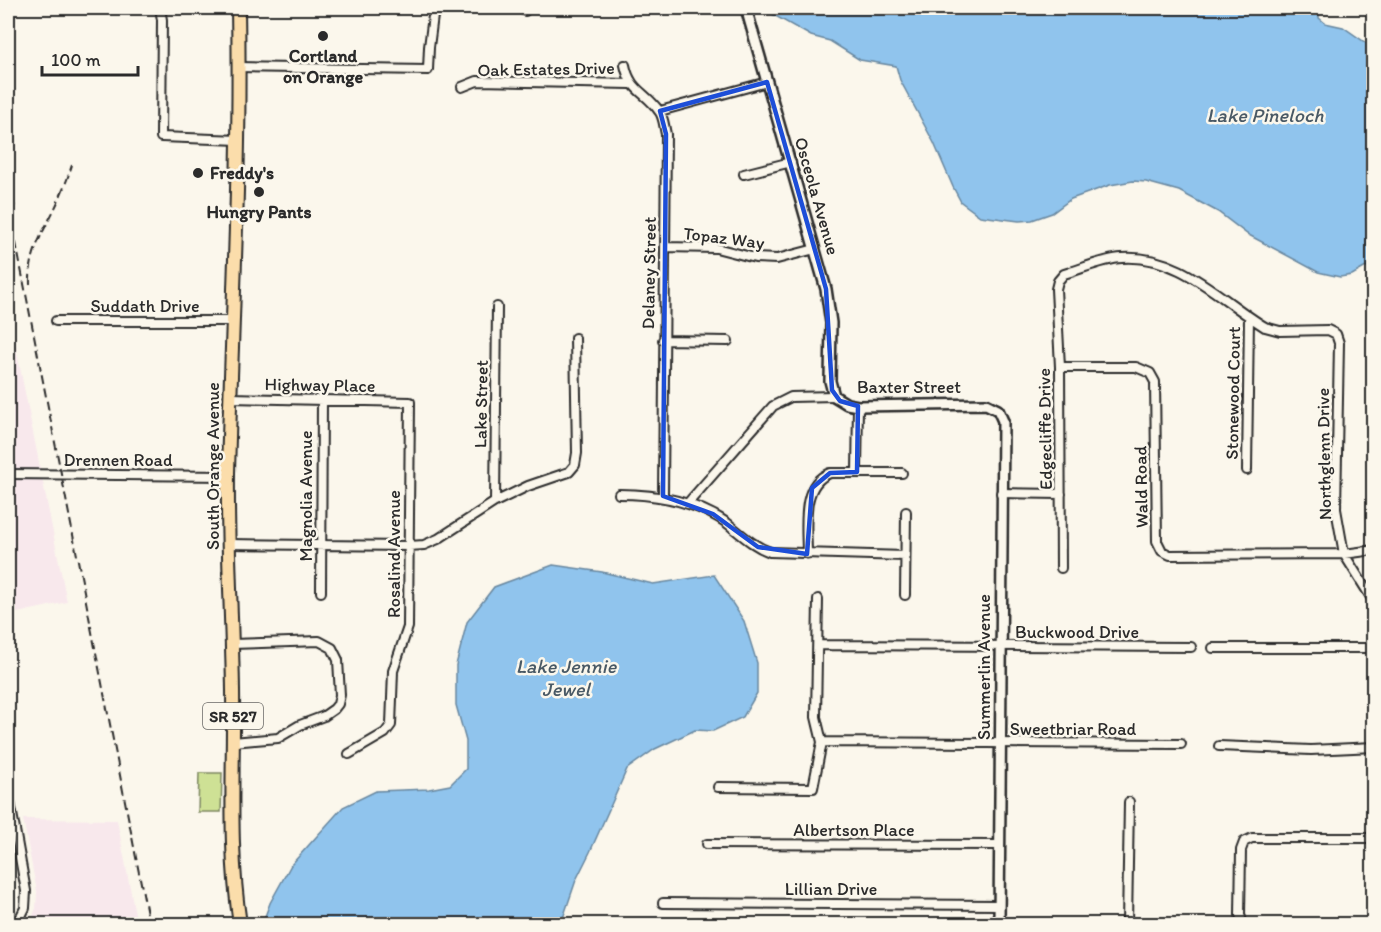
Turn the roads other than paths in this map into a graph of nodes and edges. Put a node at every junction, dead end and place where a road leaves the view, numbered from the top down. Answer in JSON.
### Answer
{"nodes":[{"id":1,"x":160,"y":8,"type":"edge"},
{"id":2,"x":238,"y":8,"type":"edge"},
{"id":3,"x":434,"y":8,"type":"edge"},
{"id":4,"x":746,"y":8,"type":"edge"},
{"id":5,"x":625,"y":65,"type":"dead end"},
{"id":6,"x":239,"y":67,"type":"junction"},
{"id":7,"x":766,"y":82,"type":"junction"},
{"id":8,"x":631,"y":84,"type":"junction"},
{"id":9,"x":462,"y":87,"type":"dead end"},
{"id":10,"x":660,"y":111,"type":"junction"},
{"id":11,"x":239,"y":140,"type":"junction"},
{"id":12,"x":791,"y":162,"type":"junction"},
{"id":13,"x":744,"y":174,"type":"dead end"},
{"id":14,"x":664,"y":248,"type":"junction"},
{"id":15,"x":815,"y":249,"type":"junction"},
{"id":16,"x":497,"y":307,"type":"dead end"},
{"id":17,"x":1249,"y":317,"type":"junction"},
{"id":18,"x":56,"y":321,"type":"dead end"},
{"id":19,"x":233,"y":321,"type":"junction"},
{"id":20,"x":576,"y":338,"type":"dead end"},
{"id":21,"x":663,"y":340,"type":"junction"},
{"id":22,"x":728,"y":341,"type":"dead end"},
{"id":23,"x":1060,"y":367,"type":"junction"},
{"id":24,"x":834,"y":396,"type":"junction"},
{"id":25,"x":231,"y":398,"type":"junction"},
{"id":26,"x":322,"y":401,"type":"junction"},
{"id":27,"x":410,"y":402,"type":"joint"},
{"id":28,"x":858,"y":406,"type":"junction"},
{"id":29,"x":998,"y":410,"type":"joint"},
{"id":30,"x":1247,"y":470,"type":"dead end"},
{"id":31,"x":857,"y":472,"type":"junction"},
{"id":32,"x":902,"y":473,"type":"dead end"},
{"id":33,"x":8,"y":474,"type":"edge"},
{"id":34,"x":228,"y":476,"type":"junction"},
{"id":35,"x":619,"y":494,"type":"dead end"},
{"id":36,"x":1001,"y":494,"type":"junction"},
{"id":37,"x":1061,"y":494,"type":"junction"},
{"id":38,"x":663,"y":496,"type":"junction"},
{"id":39,"x":495,"y":502,"type":"junction"},
{"id":40,"x":688,"y":503,"type":"junction"},
{"id":41,"x":906,"y":512,"type":"dead end"},
{"id":42,"x":230,"y":544,"type":"junction"},
{"id":43,"x":321,"y":544,"type":"junction"},
{"id":44,"x":409,"y":546,"type":"junction"},
{"id":45,"x":1374,"y":550,"type":"edge"},
{"id":46,"x":807,"y":554,"type":"junction"},
{"id":47,"x":1344,"y":554,"type":"junction"},
{"id":48,"x":905,"y":556,"type":"junction"},
{"id":49,"x":1061,"y":568,"type":"dead end"},
{"id":50,"x":321,"y":592,"type":"dead end"},
{"id":51,"x":905,"y":595,"type":"dead end"},
{"id":52,"x":818,"y":599,"type":"dead end"},
{"id":53,"x":1374,"y":602,"type":"edge"},
{"id":54,"x":232,"y":644,"type":"junction"},
{"id":55,"x":818,"y":645,"type":"junction"},
{"id":56,"x":1001,"y":647,"type":"junction"},
{"id":57,"x":1191,"y":647,"type":"dead end"},
{"id":58,"x":1213,"y":648,"type":"dead end"},
{"id":59,"x":1374,"y":648,"type":"edge"},
{"id":60,"x":233,"y":742,"type":"junction"},
{"id":61,"x":822,"y":742,"type":"junction"},
{"id":62,"x":1001,"y":744,"type":"junction"},
{"id":63,"x":1181,"y":744,"type":"dead end"},
{"id":64,"x":1219,"y":746,"type":"dead end"},
{"id":65,"x":1374,"y":747,"type":"edge"},
{"id":66,"x":350,"y":754,"type":"dead end"},
{"id":67,"x":718,"y":786,"type":"dead end"},
{"id":68,"x":8,"y":791,"type":"edge"},
{"id":69,"x":1129,"y":802,"type":"dead end"},
{"id":70,"x":1374,"y":838,"type":"edge"},
{"id":71,"x":707,"y":844,"type":"dead end"},
{"id":72,"x":1000,"y":845,"type":"junction"},
{"id":73,"x":663,"y":903,"type":"dead end"},
{"id":74,"x":999,"y":905,"type":"junction"},
{"id":75,"x":17,"y":924,"type":"edge"},
{"id":76,"x":240,"y":924,"type":"edge"},
{"id":77,"x":999,"y":924,"type":"edge"},
{"id":78,"x":1127,"y":924,"type":"edge"},
{"id":79,"x":1243,"y":924,"type":"edge"}],
"edges":[{"from":1,"to":11,"type":"street"},
{"from":2,"to":6,"type":"main road","name":"South Orange Avenue","number":"SR 527"},
{"from":3,"to":6,"type":"street"},
{"from":4,"to":7,"type":"street","name":"Osceola Avenue"},
{"from":5,"to":8,"type":"street"},
{"from":6,"to":11,"type":"main road","name":"South Orange Avenue","number":"SR 527"},
{"from":7,"to":10,"type":"street"},
{"from":7,"to":12,"type":"street","name":"Osceola Avenue"},
{"from":8,"to":9,"type":"street","name":"Oak Estates Drive"},
{"from":8,"to":10,"type":"street"},
{"from":10,"to":14,"type":"street","name":"Delaney Street"},
{"from":11,"to":19,"type":"main road","name":"South Orange Avenue","number":"SR 527"},
{"from":12,"to":13,"type":"street"},
{"from":12,"to":15,"type":"street","name":"Osceola Avenue"},
{"from":14,"to":15,"type":"street","name":"Topaz Way"},
{"from":14,"to":21,"type":"street","name":"Delaney Street"},
{"from":15,"to":24,"type":"street","name":"Osceola Avenue"},
{"from":16,"to":39,"type":"street","name":"Lake Street"},
{"from":17,"to":23,"type":"street","name":"Edgecliffe Drive"},
{"from":17,"to":30,"type":"street","name":"Stonewood Court"},
{"from":17,"to":47,"type":"street","name":"Northglenn Drive"},
{"from":18,"to":19,"type":"street","name":"Suddath Drive"},
{"from":19,"to":25,"type":"main road","name":"South Orange Avenue","number":"SR 527"},
{"from":20,"to":39,"type":"street"},
{"from":21,"to":22,"type":"street"},
{"from":21,"to":38,"type":"street","name":"Delaney Street"},
{"from":23,"to":37,"type":"street","name":"Edgecliffe Drive"},
{"from":23,"to":47,"type":"street","name":"Wald Road"},
{"from":24,"to":28,"type":"street","name":"Baxter Street"},
{"from":24,"to":40,"type":"street","name":"Baxter Street"},
{"from":25,"to":26,"type":"street","name":"Highway Place"},
{"from":25,"to":34,"type":"main road","name":"South Orange Avenue","number":"SR 527"},
{"from":26,"to":27,"type":"street","name":"Highway Place"},
{"from":26,"to":43,"type":"street","name":"Magnolia Avenue"},
{"from":27,"to":44,"type":"street","name":"Rosalind Avenue"},
{"from":28,"to":29,"type":"street","name":"Baxter Street"},
{"from":28,"to":31,"type":"street"},
{"from":29,"to":36,"type":"street","name":"Summerlin Avenue"},
{"from":31,"to":32,"type":"street"},
{"from":31,"to":46,"type":"street"},
{"from":33,"to":34,"type":"street","name":"Drennen Road"},
{"from":34,"to":42,"type":"main road","name":"South Orange Avenue","number":"SR 527"},
{"from":35,"to":38,"type":"street"},
{"from":36,"to":37,"type":"street"},
{"from":36,"to":56,"type":"street","name":"Summerlin Avenue"},
{"from":37,"to":49,"type":"street","name":"Edgecliffe Drive"},
{"from":38,"to":40,"type":"street"},
{"from":39,"to":44,"type":"street"},
{"from":40,"to":46,"type":"street"},
{"from":41,"to":48,"type":"street"},
{"from":42,"to":43,"type":"street"},
{"from":42,"to":54,"type":"main road","name":"South Orange Avenue","number":"SR 527"},
{"from":43,"to":44,"type":"street"},
{"from":43,"to":50,"type":"street","name":"Magnolia Avenue"},
{"from":44,"to":66,"type":"street","name":"Rosalind Avenue"},
{"from":45,"to":47,"type":"street","name":"Wald Road"},
{"from":46,"to":48,"type":"street"},
{"from":47,"to":53,"type":"street","name":"Northglenn Drive"},
{"from":48,"to":51,"type":"street"},
{"from":52,"to":55,"type":"street"},
{"from":54,"to":60,"type":"main road","name":"South Orange Avenue","number":"SR 527"},
{"from":54,"to":60,"type":"street"},
{"from":55,"to":56,"type":"street","name":"Buckwood Drive"},
{"from":55,"to":61,"type":"street"},
{"from":56,"to":57,"type":"street","name":"Buckwood Drive"},
{"from":56,"to":62,"type":"street","name":"Summerlin Avenue"},
{"from":58,"to":59,"type":"street"},
{"from":60,"to":76,"type":"main road","name":"South Orange Avenue","number":"SR 527"},
{"from":61,"to":62,"type":"street","name":"Sweetbriar Road"},
{"from":61,"to":67,"type":"street"},
{"from":62,"to":63,"type":"street","name":"Sweetbriar Road"},
{"from":62,"to":72,"type":"street","name":"Summerlin Avenue"},
{"from":64,"to":65,"type":"street"},
{"from":68,"to":75,"type":"street"},
{"from":69,"to":78,"type":"street"},
{"from":70,"to":79,"type":"street"},
{"from":71,"to":72,"type":"street","name":"Albertson Place"},
{"from":72,"to":74,"type":"street","name":"Summerlin Avenue"},
{"from":73,"to":74,"type":"street","name":"Lillian Drive"},
{"from":74,"to":77,"type":"street","name":"Summerlin Avenue"}]}
